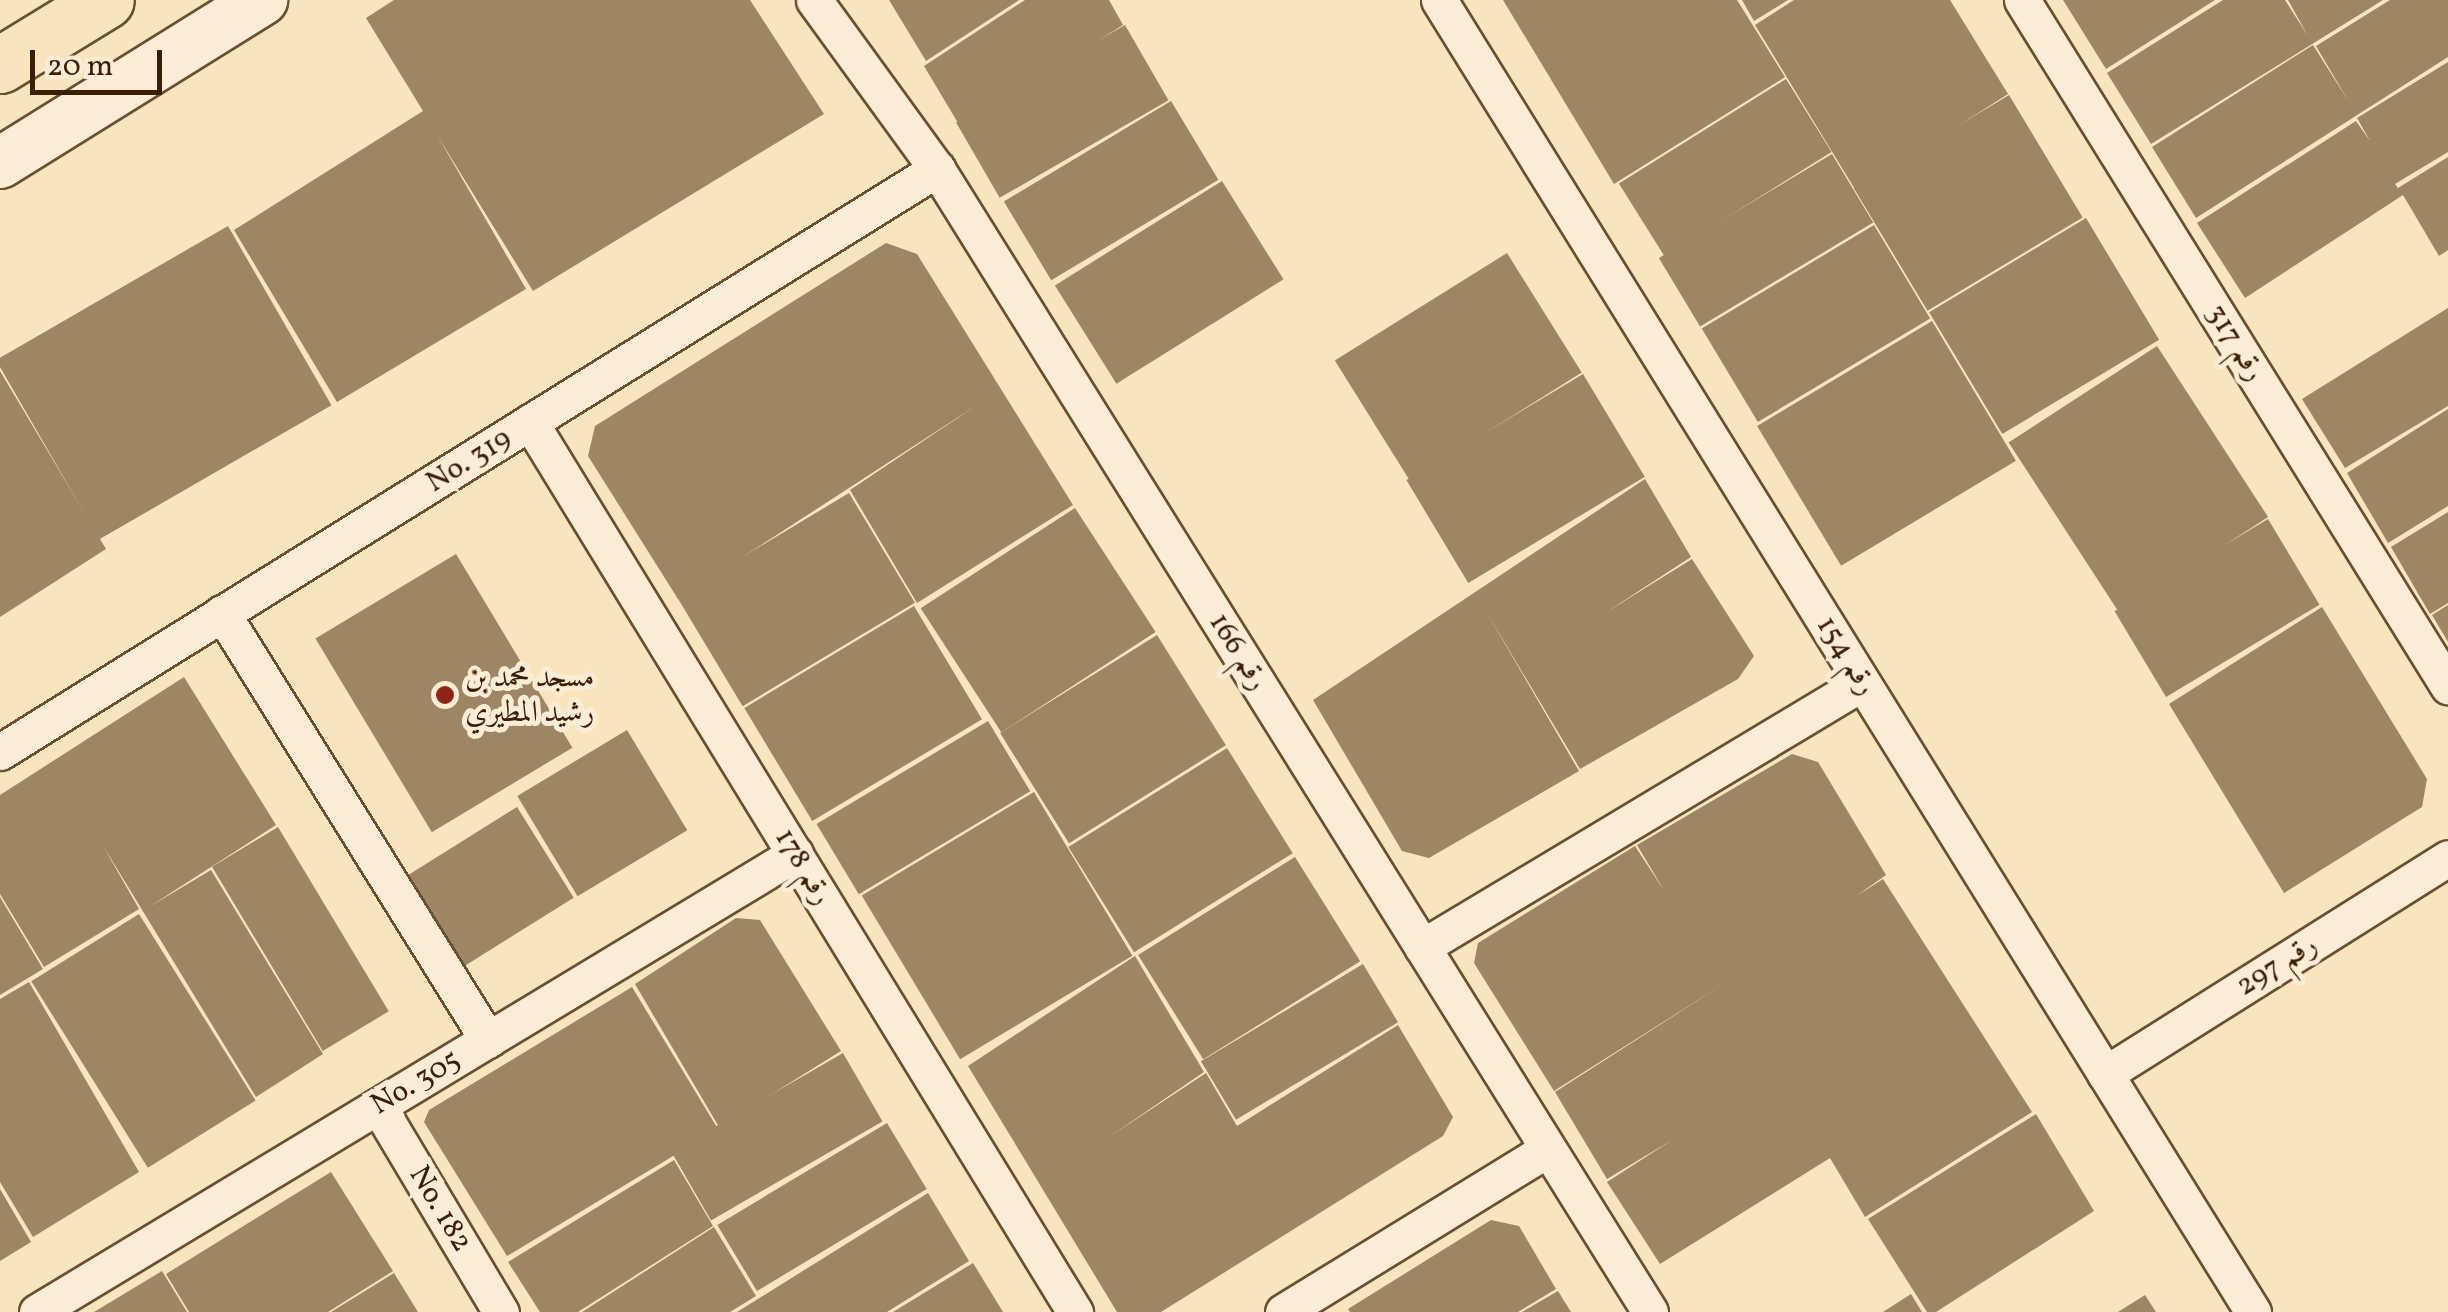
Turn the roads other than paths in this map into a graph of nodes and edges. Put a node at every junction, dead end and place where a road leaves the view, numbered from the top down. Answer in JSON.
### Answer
{"nodes":[{"id":1,"x":106,"y":0,"type":"edge"},
{"id":2,"x":262,"y":0,"type":"edge"},
{"id":3,"x":814,"y":0,"type":"edge"},
{"id":4,"x":1439,"y":0,"type":"edge"},
{"id":5,"x":2022,"y":0,"type":"edge"},
{"id":6,"x":0,"y":65,"type":"edge"},
{"id":7,"x":0,"y":163,"type":"edge"},
{"id":8,"x":937,"y":169,"type":"junction"},
{"id":9,"x":530,"y":422,"type":"junction"},
{"id":10,"x":222,"y":613,"type":"junction"},
{"id":11,"x":1862,"y":682,"type":"junction"},
{"id":12,"x":2448,"y":686,"type":"edge"},
{"id":13,"x":0,"y":752,"type":"edge"},
{"id":14,"x":795,"y":854,"type":"junction"},
{"id":15,"x":2448,"y":858,"type":"edge"},
{"id":16,"x":1422,"y":947,"type":"junction"},
{"id":17,"x":488,"y":1040,"type":"junction"},
{"id":18,"x":2106,"y":1074,"type":"junction"},
{"id":19,"x":378,"y":1106,"type":"junction"},
{"id":20,"x":1548,"y":1149,"type":"junction"},
{"id":21,"x":37,"y":1312,"type":"edge"},
{"id":22,"x":502,"y":1312,"type":"edge"},
{"id":23,"x":1075,"y":1312,"type":"edge"},
{"id":24,"x":1283,"y":1312,"type":"edge"},
{"id":25,"x":1650,"y":1312,"type":"edge"},
{"id":26,"x":2253,"y":1312,"type":"edge"}],
"edges":[{"from":1,"to":6,"type":"main road"},
{"from":2,"to":7,"type":"main road"},
{"from":3,"to":8,"type":"street","name":"رقم 166"},
{"from":4,"to":11,"type":"street","name":"رقم 154"},
{"from":5,"to":12,"type":"street","name":"رقم 317"},
{"from":8,"to":9,"type":"street","name":"No. 319"},
{"from":8,"to":16,"type":"street","name":"رقم 166"},
{"from":9,"to":10,"type":"street","name":"No. 319"},
{"from":9,"to":14,"type":"street","name":"رقم 178"},
{"from":10,"to":13,"type":"street","name":"No. 319"},
{"from":10,"to":17,"type":"street"},
{"from":11,"to":16,"type":"street"},
{"from":11,"to":18,"type":"street","name":"رقم 154"},
{"from":14,"to":17,"type":"street","name":"No. 305"},
{"from":14,"to":23,"type":"street","name":"رقم 178"},
{"from":15,"to":18,"type":"street","name":"رقم 297"},
{"from":16,"to":20,"type":"street","name":"رقم 166"},
{"from":17,"to":19,"type":"street","name":"No. 305"},
{"from":18,"to":26,"type":"street","name":"رقم 154"},
{"from":19,"to":21,"type":"street","name":"No. 305"},
{"from":19,"to":22,"type":"street","name":"No. 182"},
{"from":20,"to":24,"type":"street"},
{"from":20,"to":25,"type":"street","name":"رقم 166"}]}
